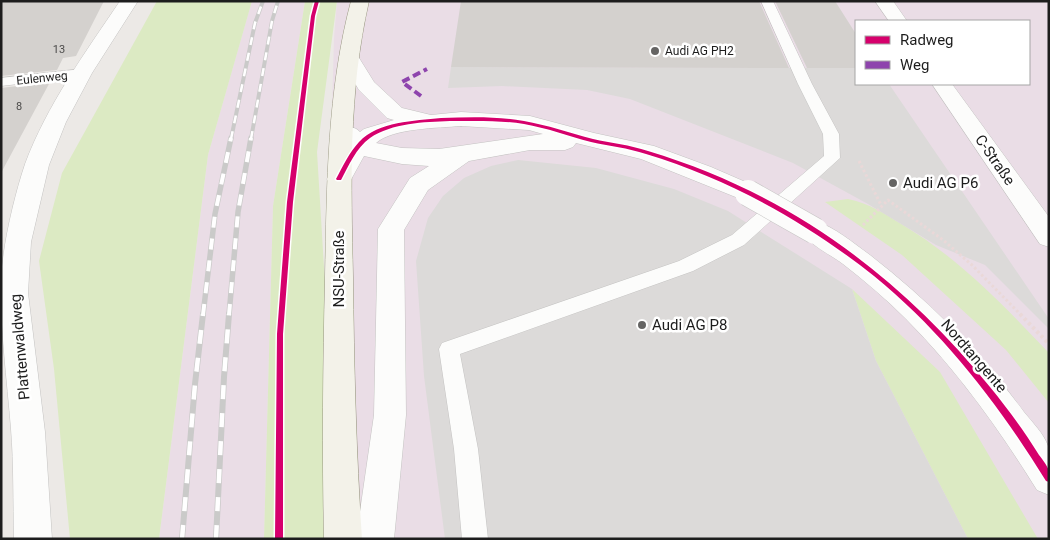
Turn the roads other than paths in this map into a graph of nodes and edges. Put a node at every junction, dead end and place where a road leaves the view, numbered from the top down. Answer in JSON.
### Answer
{"nodes":[{"id":1,"x":129,"y":1,"type":"edge"},
{"id":2,"x":360,"y":1,"type":"edge"},
{"id":3,"x":767,"y":1,"type":"edge"},
{"id":4,"x":884,"y":1,"type":"edge"},
{"id":5,"x":897,"y":20,"type":"edge"},
{"id":6,"x":349,"y":57,"type":"junction"},
{"id":7,"x":82,"y":74,"type":"junction"},
{"id":8,"x":1,"y":82,"type":"edge"},
{"id":9,"x":943,"y":85,"type":"edge"},
{"id":10,"x":432,"y":121,"type":"junction"},
{"id":11,"x":341,"y":123,"type":"junction"},
{"id":12,"x":594,"y":141,"type":"junction"},
{"id":13,"x":358,"y":146,"type":"junction"},
{"id":14,"x":460,"y":156,"type":"junction"},
{"id":15,"x":339,"y":179,"type":"junction"},
{"id":16,"x":1049,"y":236,"type":"edge"},
{"id":17,"x":10,"y":245,"type":"edge"},
{"id":18,"x":1049,"y":478,"type":"edge"},
{"id":19,"x":33,"y":539,"type":"edge"},
{"id":20,"x":343,"y":539,"type":"edge"},
{"id":21,"x":375,"y":539,"type":"edge"},
{"id":22,"x":475,"y":539,"type":"edge"}],
"edges":[{"from":1,"to":7,"type":"street","name":"Plattenwaldweg"},
{"from":2,"to":6,"type":"main road","name":"NSU-Straße"},
{"from":3,"to":22,"type":"lane"},
{"from":4,"to":5,"type":"street"},
{"from":6,"to":10,"type":"street"},
{"from":6,"to":11,"type":"main road","name":"NSU-Straße"},
{"from":7,"to":8,"type":"lane","name":"Eulenweg"},
{"from":7,"to":17,"type":"street","name":"Plattenwaldweg"},
{"from":9,"to":16,"type":"street","name":"C-Straße"},
{"from":10,"to":12,"type":"street"},
{"from":10,"to":13,"type":"street"},
{"from":11,"to":13,"type":"street"},
{"from":11,"to":15,"type":"main road","name":"NSU-Straße"},
{"from":12,"to":14,"type":"street"},
{"from":12,"to":18,"type":"street","name":"Nordtangente","bridge":true},
{"from":13,"to":14,"type":"street"},
{"from":13,"to":15,"type":"street"},
{"from":14,"to":21,"type":"street"},
{"from":15,"to":20,"type":"main road","name":"NSU-Straße"},
{"from":17,"to":19,"type":"street","name":"Plattenwaldweg"}]}
